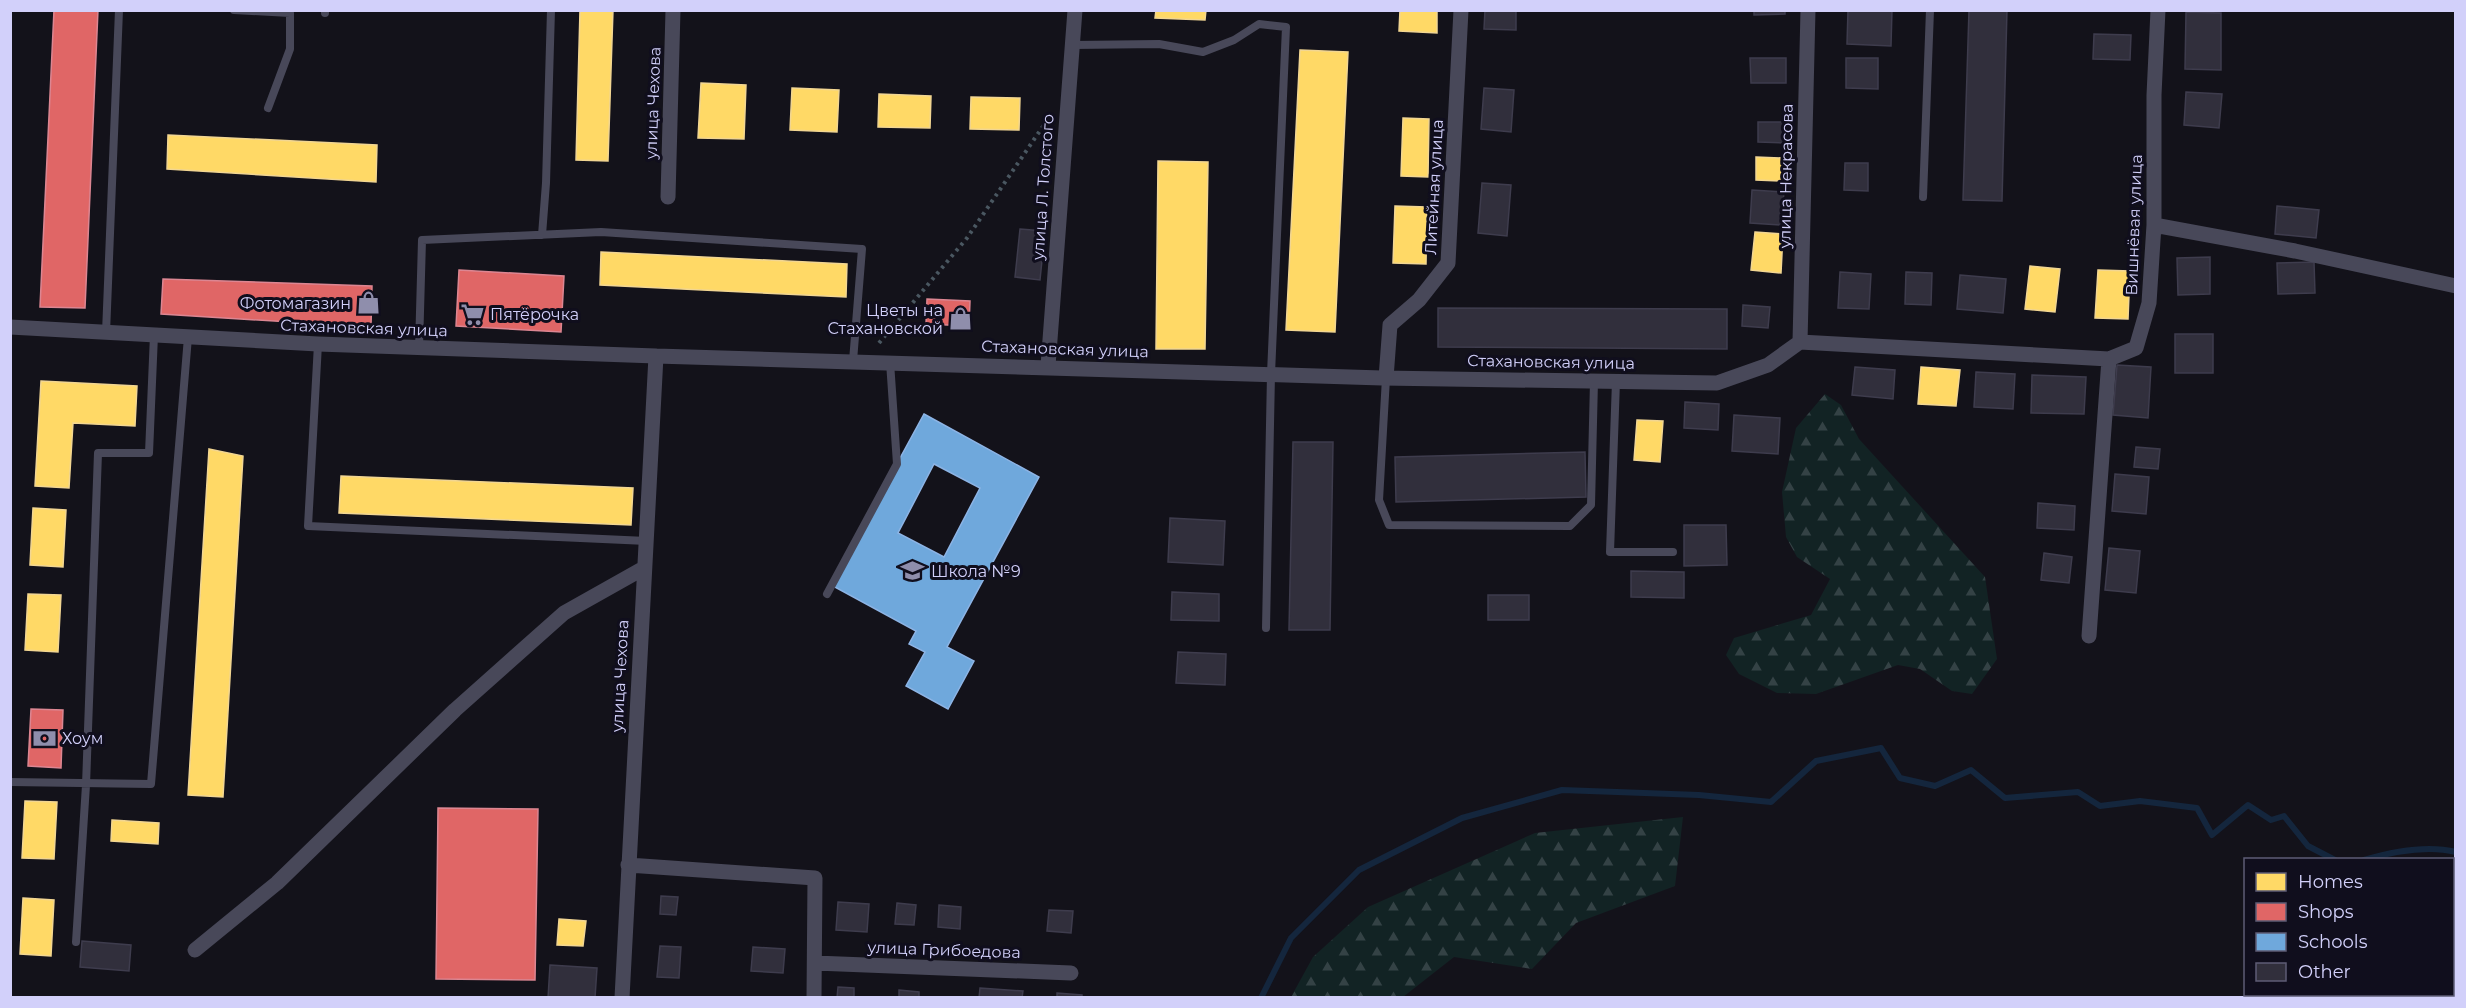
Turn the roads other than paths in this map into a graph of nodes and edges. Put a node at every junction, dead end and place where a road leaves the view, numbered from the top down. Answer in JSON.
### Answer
{"nodes":[{"id":1,"x":120,"y":10,"type":"edge"},
{"id":2,"x":234,"y":10,"type":"edge"},
{"id":3,"x":551,"y":10,"type":"edge"},
{"id":4,"x":673,"y":10,"type":"edge"},
{"id":5,"x":1075,"y":10,"type":"edge"},
{"id":6,"x":1461,"y":10,"type":"edge"},
{"id":7,"x":1808,"y":10,"type":"edge"},
{"id":8,"x":1930,"y":10,"type":"edge"},
{"id":9,"x":2158,"y":10,"type":"edge"},
{"id":10,"x":1072,"y":45,"type":"junction"},
{"id":11,"x":268,"y":108,"type":"dead end"},
{"id":12,"x":668,"y":197,"type":"dead end"},
{"id":13,"x":1923,"y":197,"type":"dead end"},
{"id":14,"x":2154,"y":225,"type":"junction"},
{"id":15,"x":542,"y":235,"type":"junction"},
{"id":16,"x":2456,"y":286,"type":"edge"},
{"id":17,"x":10,"y":327,"type":"edge"},
{"id":18,"x":106,"y":333,"type":"junction"},
{"id":19,"x":154,"y":335,"type":"junction"},
{"id":20,"x":188,"y":337,"type":"junction"},
{"id":21,"x":1800,"y":342,"type":"junction"},
{"id":22,"x":318,"y":344,"type":"junction"},
{"id":23,"x":419,"y":348,"type":"junction"},
{"id":24,"x":656,"y":357,"type":"junction"},
{"id":25,"x":2109,"y":359,"type":"junction"},
{"id":26,"x":853,"y":361,"type":"junction"},
{"id":27,"x":890,"y":362,"type":"junction"},
{"id":28,"x":1048,"y":366,"type":"junction"},
{"id":29,"x":1270,"y":374,"type":"junction"},
{"id":30,"x":1386,"y":378,"type":"junction"},
{"id":31,"x":1594,"y":381,"type":"junction"},
{"id":32,"x":1616,"y":381,"type":"junction"},
{"id":33,"x":647,"y":541,"type":"junction"},
{"id":34,"x":1673,"y":552,"type":"dead end"},
{"id":35,"x":644,"y":568,"type":"junction"},
{"id":36,"x":827,"y":594,"type":"dead end"},
{"id":37,"x":1266,"y":628,"type":"dead end"},
{"id":38,"x":2089,"y":636,"type":"dead end"},
{"id":39,"x":10,"y":783,"type":"edge"},
{"id":40,"x":86,"y":785,"type":"junction"},
{"id":41,"x":628,"y":865,"type":"junction"},
{"id":42,"x":76,"y":942,"type":"dead end"},
{"id":43,"x":195,"y":950,"type":"dead end"},
{"id":44,"x":815,"y":963,"type":"junction"},
{"id":45,"x":1071,"y":973,"type":"dead end"},
{"id":46,"x":622,"y":998,"type":"edge"},
{"id":47,"x":814,"y":998,"type":"edge"}],
"edges":[{"from":1,"to":18,"type":"lane"},
{"from":2,"to":11,"type":"lane"},
{"from":3,"to":15,"type":"lane"},
{"from":4,"to":12,"type":"street","name":"улица Чехова"},
{"from":5,"to":10,"type":"street","name":"улица Л. Толстого"},
{"from":6,"to":30,"type":"street","name":"Литейная улица"},
{"from":7,"to":21,"type":"street","name":"улица Некрасова"},
{"from":8,"to":13,"type":"lane"},
{"from":9,"to":14,"type":"street","name":"Вишнёвая улица"},
{"from":10,"to":28,"type":"street","name":"улица Л. Толстого"},
{"from":10,"to":29,"type":"lane"},
{"from":14,"to":16,"type":"street"},
{"from":14,"to":25,"type":"street","name":"Вишнёвая улица"},
{"from":15,"to":23,"type":"lane"},
{"from":15,"to":26,"type":"lane"},
{"from":17,"to":18,"type":"street","name":"Стахановская улица"},
{"from":18,"to":19,"type":"street","name":"Стахановская улица"},
{"from":19,"to":20,"type":"street","name":"Стахановская улица"},
{"from":19,"to":40,"type":"lane"},
{"from":20,"to":22,"type":"street","name":"Стахановская улица"},
{"from":20,"to":40,"type":"lane"},
{"from":21,"to":25,"type":"street"},
{"from":21,"to":32,"type":"street","name":"Стахановская улица"},
{"from":22,"to":23,"type":"street","name":"Стахановская улица"},
{"from":22,"to":33,"type":"lane"},
{"from":23,"to":24,"type":"street","name":"Стахановская улица"},
{"from":24,"to":26,"type":"street","name":"Стахановская улица"},
{"from":24,"to":33,"type":"street","name":"улица Чехова"},
{"from":25,"to":38,"type":"street"},
{"from":26,"to":27,"type":"street","name":"Стахановская улица"},
{"from":27,"to":28,"type":"street","name":"Стахановская улица"},
{"from":27,"to":36,"type":"lane"},
{"from":28,"to":29,"type":"street","name":"Стахановская улица"},
{"from":29,"to":30,"type":"street","name":"Стахановская улица"},
{"from":29,"to":37,"type":"lane"},
{"from":30,"to":31,"type":"street","name":"Стахановская улица"},
{"from":30,"to":31,"type":"lane"},
{"from":31,"to":32,"type":"street","name":"Стахановская улица"},
{"from":32,"to":34,"type":"lane"},
{"from":33,"to":35,"type":"street","name":"улица Чехова"},
{"from":35,"to":41,"type":"street","name":"улица Чехова"},
{"from":35,"to":43,"type":"street"},
{"from":39,"to":40,"type":"lane"},
{"from":40,"to":42,"type":"lane"},
{"from":41,"to":44,"type":"street"},
{"from":41,"to":46,"type":"street","name":"улица Чехова"},
{"from":44,"to":45,"type":"street","name":"улица Грибоедова"},
{"from":44,"to":47,"type":"street"}]}
